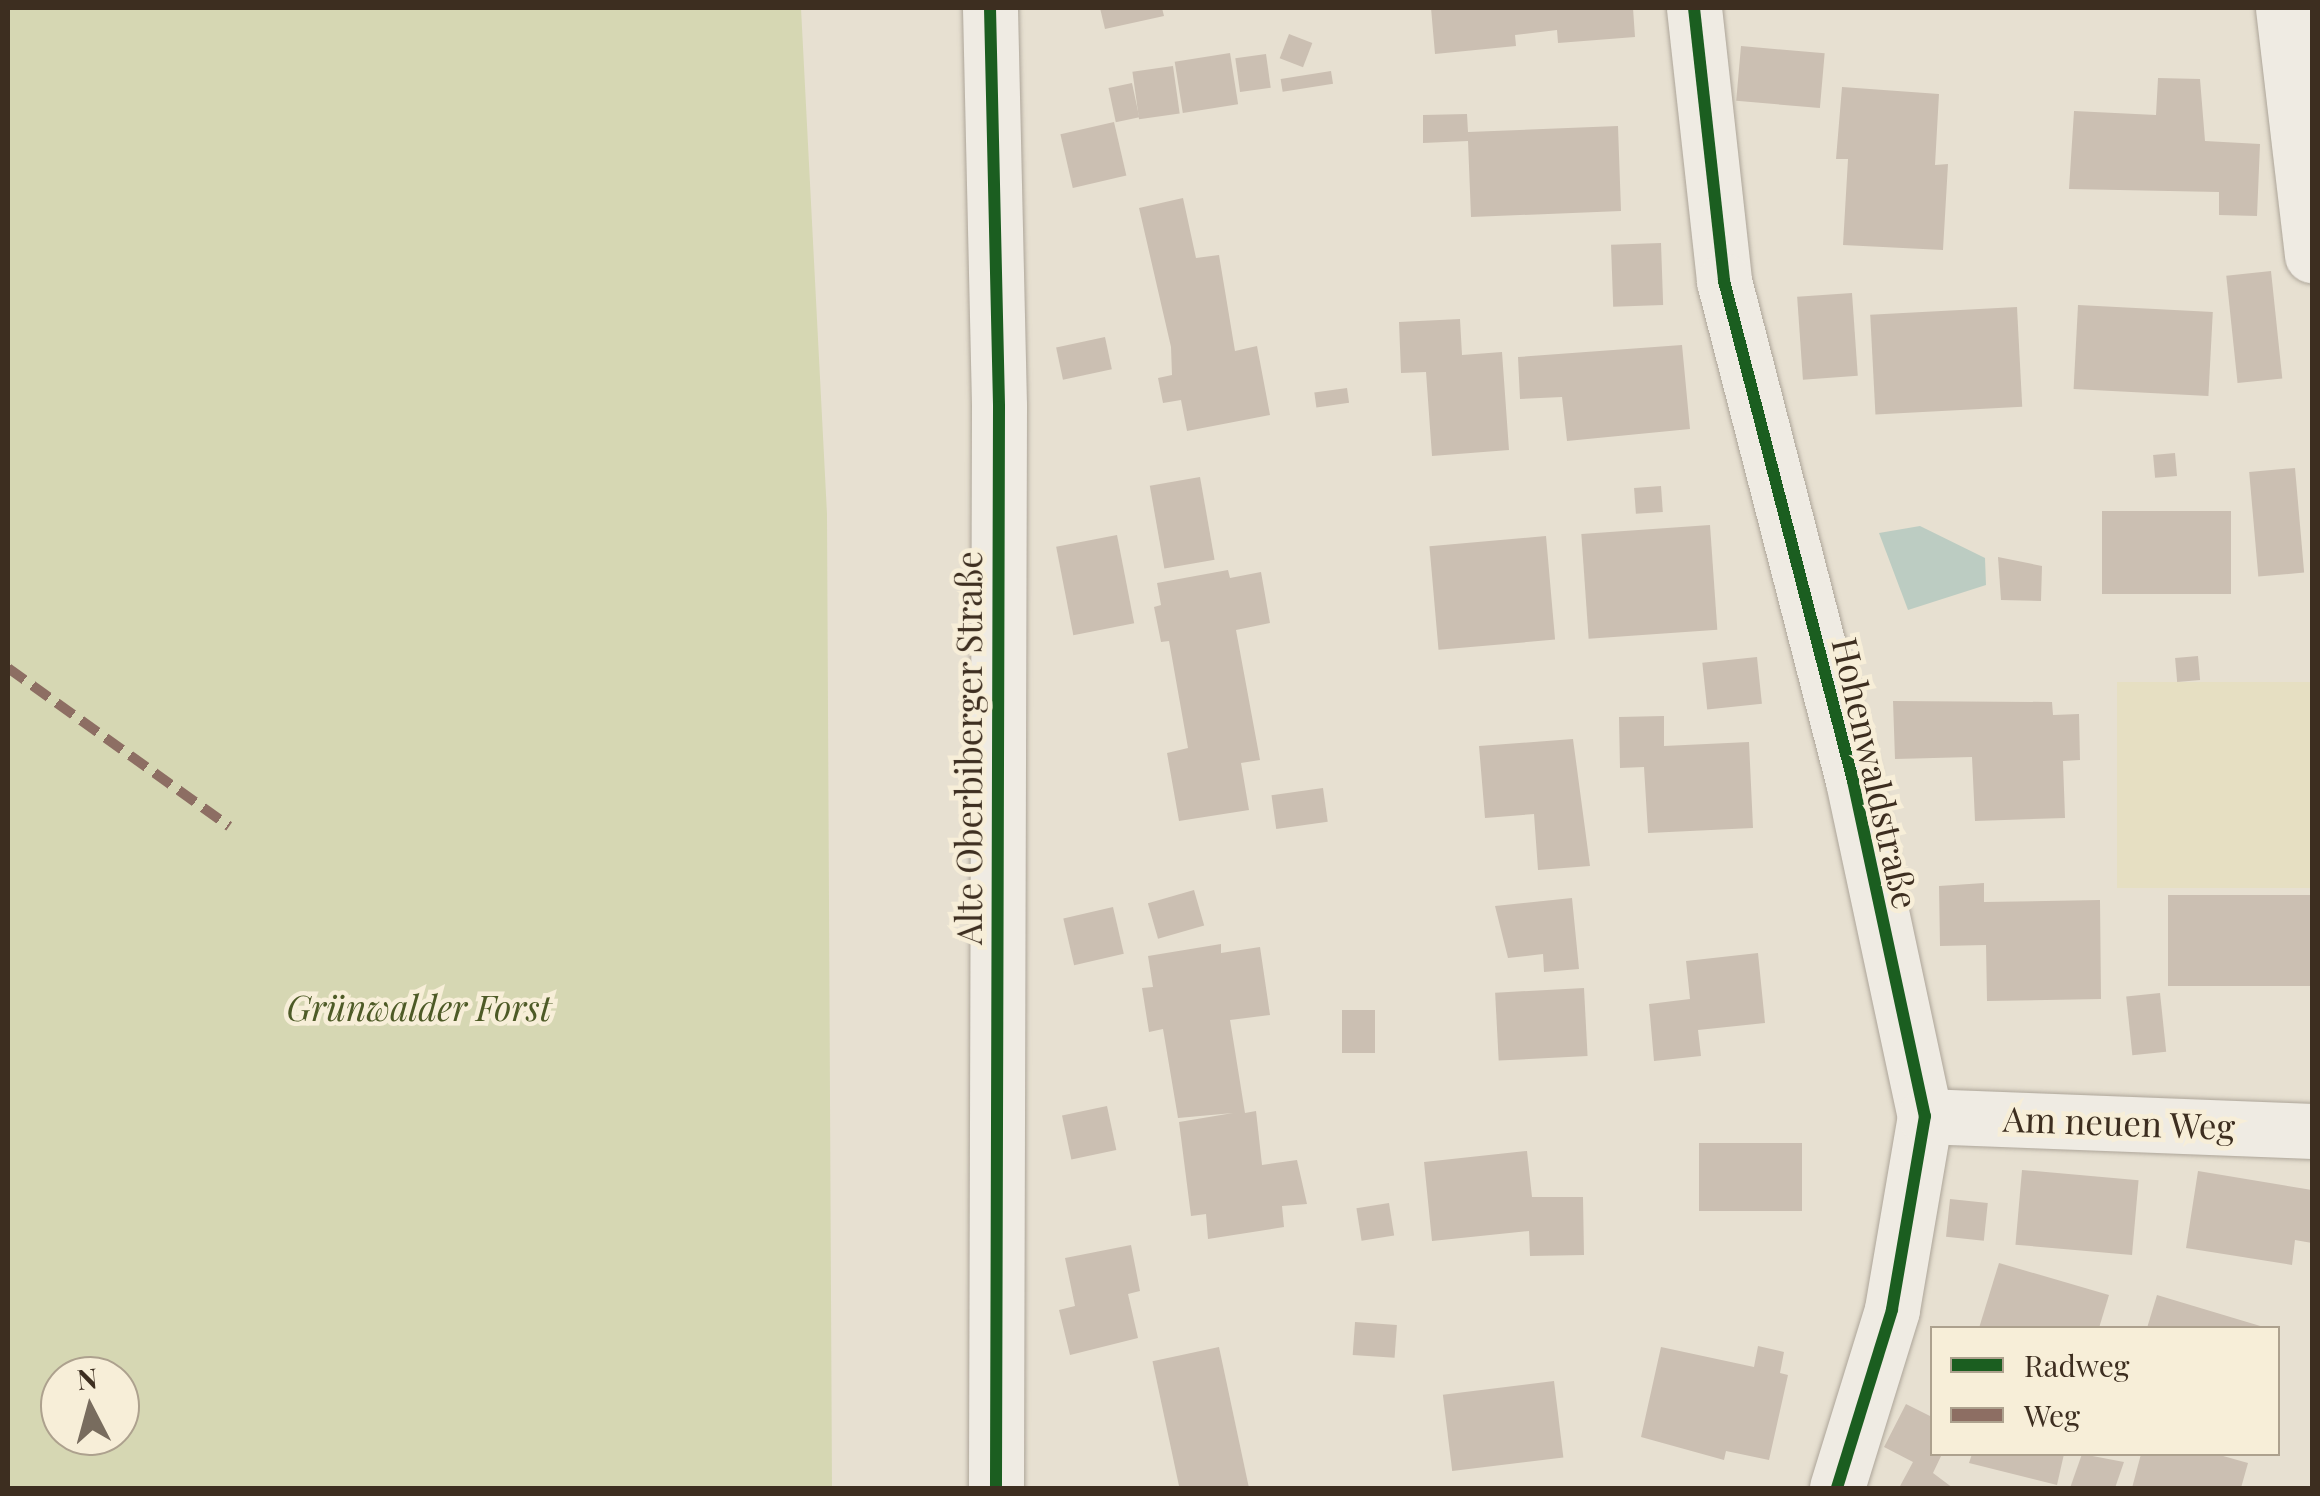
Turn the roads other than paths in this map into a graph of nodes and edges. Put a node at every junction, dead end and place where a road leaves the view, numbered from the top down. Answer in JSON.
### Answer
{"nodes":[{"id":1,"x":990,"y":8,"type":"edge"},
{"id":2,"x":1694,"y":8,"type":"edge"},
{"id":3,"x":2283,"y":8,"type":"edge"},
{"id":4,"x":2312,"y":254,"type":"edge"},
{"id":5,"x":1925,"y":1116,"type":"junction"},
{"id":6,"x":2312,"y":1131,"type":"edge"},
{"id":7,"x":996,"y":1488,"type":"edge"},
{"id":8,"x":1837,"y":1488,"type":"edge"}],
"edges":[{"from":1,"to":7,"type":"street","name":"Alte Oberbiberger Straße"},
{"from":2,"to":5,"type":"street","name":"Hohenwaldstraße"},
{"from":3,"to":4,"type":"street"},
{"from":5,"to":6,"type":"street","name":"Am neuen Weg"},
{"from":5,"to":8,"type":"street","name":"Hohenwaldstraße"}]}
